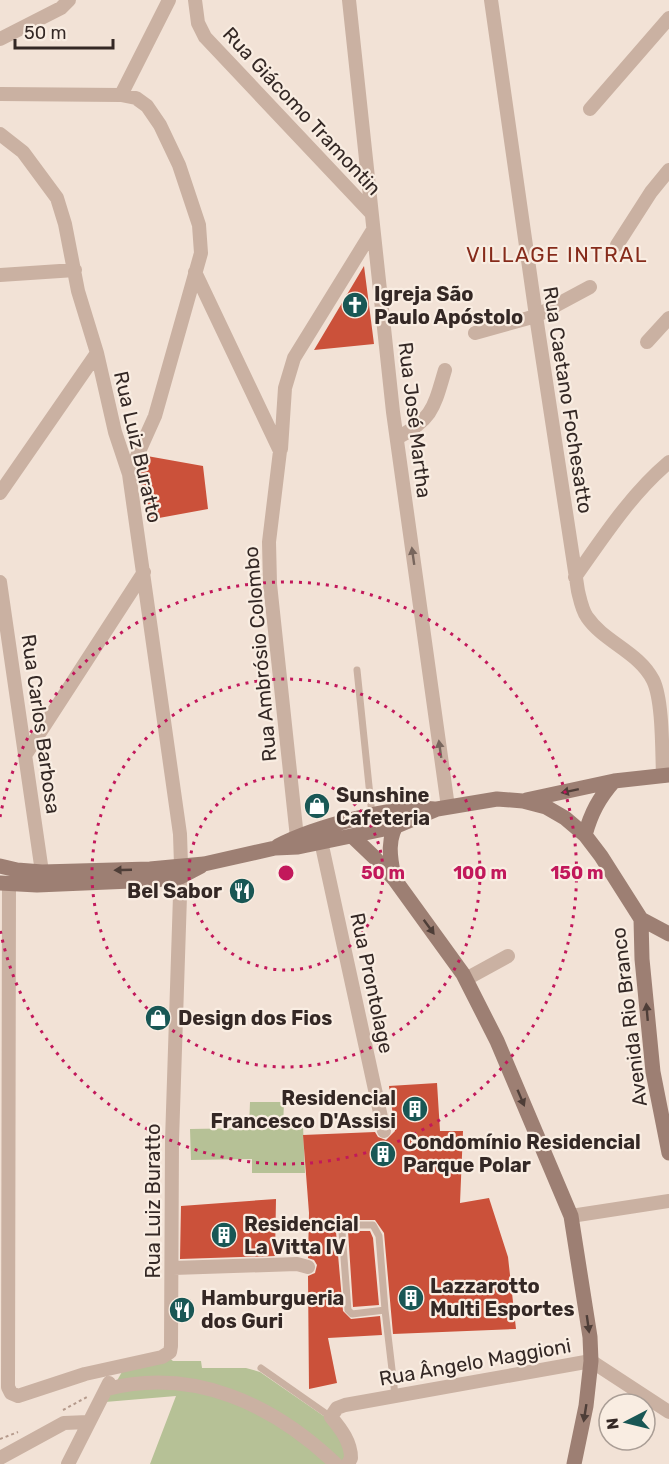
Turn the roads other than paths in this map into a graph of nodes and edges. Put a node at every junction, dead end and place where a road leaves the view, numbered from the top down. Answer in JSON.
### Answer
{"nodes":[{"id":1,"x":69,"y":0,"type":"edge"},
{"id":2,"x":169,"y":0,"type":"edge"},
{"id":3,"x":195,"y":0,"type":"edge"},
{"id":4,"x":349,"y":0,"type":"edge"},
{"id":5,"x":491,"y":0,"type":"edge"},
{"id":6,"x":669,"y":18,"type":"edge"},
{"id":7,"x":0,"y":39,"type":"edge"},
{"id":8,"x":0,"y":94,"type":"edge"},
{"id":9,"x":121,"y":95,"type":"junction"},
{"id":10,"x":590,"y":109,"type":"dead end"},
{"id":11,"x":0,"y":134,"type":"edge"},
{"id":12,"x":669,"y":170,"type":"edge"},
{"id":13,"x":372,"y":214,"type":"junction"},
{"id":14,"x":373,"y":230,"type":"junction"},
{"id":15,"x":617,"y":244,"type":"dead end"},
{"id":16,"x":75,"y":270,"type":"junction"},
{"id":17,"x":195,"y":272,"type":"junction"},
{"id":18,"x":0,"y":275,"type":"edge"},
{"id":19,"x":590,"y":286,"type":"dead end"},
{"id":20,"x":536,"y":316,"type":"junction"},
{"id":21,"x":669,"y":318,"type":"edge"},
{"id":22,"x":475,"y":333,"type":"dead end"},
{"id":23,"x":647,"y":342,"type":"dead end"},
{"id":24,"x":97,"y":353,"type":"junction"},
{"id":25,"x":445,"y":370,"type":"dead end"},
{"id":26,"x":397,"y":438,"type":"junction"},
{"id":27,"x":280,"y":451,"type":"junction"},
{"id":28,"x":669,"y":462,"type":"edge"},
{"id":29,"x":129,"y":474,"type":"junction"},
{"id":30,"x":0,"y":493,"type":"edge"},
{"id":31,"x":144,"y":572,"type":"junction"},
{"id":32,"x":575,"y":576,"type":"junction"},
{"id":33,"x":0,"y":582,"type":"edge"},
{"id":34,"x":357,"y":669,"type":"dead end"},
{"id":35,"x":26,"y":754,"type":"junction"},
{"id":36,"x":666,"y":775,"type":"edge"},
{"id":37,"x":614,"y":781,"type":"junction"},
{"id":38,"x":523,"y":801,"type":"junction"},
{"id":39,"x":436,"y":808,"type":"junction"},
{"id":40,"x":372,"y":815,"type":"junction"},
{"id":41,"x":394,"y":826,"type":"junction"},
{"id":42,"x":585,"y":835,"type":"junction"},
{"id":43,"x":320,"y":836,"type":"junction"},
{"id":44,"x":352,"y":836,"type":"junction"},
{"id":45,"x":297,"y":842,"type":"junction"},
{"id":46,"x":0,"y":866,"type":"edge"},
{"id":47,"x":181,"y":871,"type":"junction"},
{"id":48,"x":42,"y":872,"type":"junction"},
{"id":49,"x":395,"y":880,"type":"junction"},
{"id":50,"x":4,"y":883,"type":"edge"},
{"id":51,"x":641,"y":919,"type":"junction"},
{"id":52,"x":669,"y":934,"type":"edge"},
{"id":53,"x":508,"y":956,"type":"dead end"},
{"id":54,"x":466,"y":979,"type":"junction"},
{"id":55,"x":384,"y":1131,"type":"dead end"},
{"id":56,"x":669,"y":1153,"type":"edge"},
{"id":57,"x":669,"y":1201,"type":"edge"},
{"id":58,"x":571,"y":1216,"type":"junction"},
{"id":59,"x":308,"y":1267,"type":"dead end"},
{"id":60,"x":173,"y":1268,"type":"junction"},
{"id":61,"x":385,"y":1310,"type":"junction"},
{"id":62,"x":591,"y":1361,"type":"junction"},
{"id":63,"x":116,"y":1367,"type":"junction"},
{"id":64,"x":261,"y":1368,"type":"dead end"},
{"id":65,"x":107,"y":1389,"type":"junction"},
{"id":66,"x":395,"y":1395,"type":"junction"},
{"id":67,"x":669,"y":1412,"type":"edge"},
{"id":68,"x":331,"y":1417,"type":"junction"},
{"id":69,"x":88,"y":1422,"type":"junction"},
{"id":70,"x":0,"y":1458,"type":"edge"},
{"id":71,"x":68,"y":1464,"type":"edge"},
{"id":72,"x":336,"y":1464,"type":"edge"},
{"id":73,"x":348,"y":1464,"type":"edge"},
{"id":74,"x":574,"y":1464,"type":"edge"}],
"edges":[{"from":1,"to":7,"type":"street"},
{"from":2,"to":9,"type":"street"},
{"from":3,"to":13,"type":"street","name":"Rua Giácomo Tramontin"},
{"from":4,"to":13,"type":"street","name":"Rua José Martha"},
{"from":5,"to":20,"type":"street","name":"Rua Caetano Fochesatto"},
{"from":6,"to":10,"type":"street"},
{"from":8,"to":9,"type":"street"},
{"from":9,"to":17,"type":"street"},
{"from":11,"to":16,"type":"street","name":"Rua Luiz Buratto"},
{"from":12,"to":15,"type":"street"},
{"from":13,"to":14,"type":"street","name":"Rua José Martha"},
{"from":14,"to":26,"type":"street","name":"Rua José Martha"},
{"from":14,"to":27,"type":"street","name":"Rua Ambrósio Colombo"},
{"from":16,"to":18,"type":"street"},
{"from":16,"to":24,"type":"street","name":"Rua Luiz Buratto"},
{"from":17,"to":27,"type":"street"},
{"from":17,"to":29,"type":"street"},
{"from":19,"to":20,"type":"street"},
{"from":20,"to":22,"type":"street"},
{"from":20,"to":32,"type":"street","name":"Rua Caetano Fochesatto"},
{"from":21,"to":23,"type":"street"},
{"from":24,"to":29,"type":"street","name":"Rua Luiz Buratto"},
{"from":24,"to":30,"type":"street"},
{"from":25,"to":26,"type":"street"},
{"from":39,"to":26,"type":"street","name":"Rua José Martha","one_way":true},
{"from":27,"to":45,"type":"street","name":"Rua Ambrósio Colombo"},
{"from":28,"to":32,"type":"street"},
{"from":29,"to":31,"type":"street","name":"Rua Luiz Buratto"},
{"from":31,"to":35,"type":"street"},
{"from":31,"to":47,"type":"street","name":"Rua Luiz Buratto"},
{"from":32,"to":36,"type":"street","name":"Rua Caetano Fochesatto"},
{"from":33,"to":35,"type":"street","name":"Rua Carlos Barbosa"},
{"from":34,"to":40,"type":"lane"},
{"from":35,"to":48,"type":"street","name":"Rua Carlos Barbosa"},
{"from":36,"to":37,"type":"main road"},
{"from":37,"to":38,"type":"main road","one_way":true},
{"from":37,"to":42,"type":"main road"},
{"from":38,"to":39,"type":"main road","name":"Avenida Rio Branco"},
{"from":38,"to":42,"type":"main road","name":"Avenida Rio Branco"},
{"from":39,"to":40,"type":"main road","name":"Avenida Rio Branco"},
{"from":39,"to":41,"type":"main road","name":"Avenida Rio Branco"},
{"from":40,"to":43,"type":"main road","name":"Avenida Rio Branco"},
{"from":41,"to":44,"type":"main road","name":"Avenida Rio Branco"},
{"from":41,"to":49,"type":"main road"},
{"from":42,"to":51,"type":"main road","name":"Avenida Rio Branco"},
{"from":43,"to":44,"type":"main road","name":"Avenida Rio Branco"},
{"from":43,"to":45,"type":"main road","name":"Avenida Rio Branco"},
{"from":43,"to":55,"type":"street","name":"Rua Prontolage"},
{"from":44,"to":49,"type":"main road"},
{"from":45,"to":47,"type":"main road","name":"Avenida Rio Branco"},
{"from":46,"to":48,"type":"main road","name":"Avenida Rio Branco"},
{"from":47,"to":48,"type":"main road","name":"Avenida Rio Branco","one_way":true},
{"from":47,"to":50,"type":"main road","name":"Avenida Rio Branco"},
{"from":47,"to":60,"type":"street","name":"Rua Luiz Buratto"},
{"from":49,"to":54,"type":"main road","one_way":true},
{"from":50,"to":63,"type":"street","name":"Rua Luiz Buratto"},
{"from":51,"to":52,"type":"main road"},
{"from":56,"to":51,"type":"main road","name":"Avenida Rio Branco","one_way":true},
{"from":53,"to":54,"type":"street"},
{"from":54,"to":58,"type":"main road","one_way":true},
{"from":57,"to":58,"type":"street"},
{"from":58,"to":62,"type":"main road","one_way":true},
{"from":59,"to":60,"type":"street"},
{"from":60,"to":63,"type":"street","name":"Rua Luiz Buratto"},
{"from":61,"to":61,"type":"lane"},
{"from":61,"to":66,"type":"lane"},
{"from":62,"to":66,"type":"street","name":"Rua Ângelo Maggioni"},
{"from":62,"to":67,"type":"street","name":"Rua Ângelo Maggioni"},
{"from":62,"to":74,"type":"main road","one_way":true},
{"from":63,"to":65,"type":"street"},
{"from":64,"to":68,"type":"lane"},
{"from":65,"to":69,"type":"street"},
{"from":65,"to":72,"type":"street"},
{"from":66,"to":68,"type":"street","name":"Rua Ângelo Maggioni"},
{"from":68,"to":73,"type":"street"},
{"from":69,"to":70,"type":"street"},
{"from":69,"to":71,"type":"street"}]}
